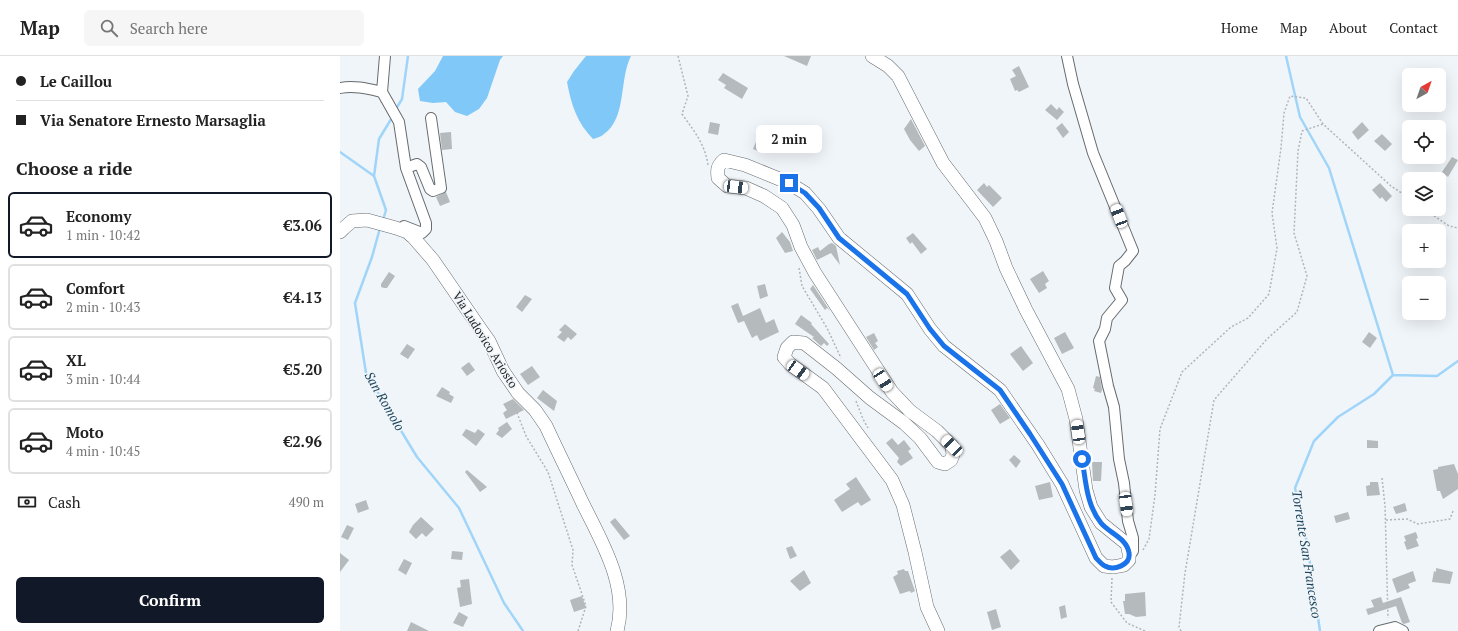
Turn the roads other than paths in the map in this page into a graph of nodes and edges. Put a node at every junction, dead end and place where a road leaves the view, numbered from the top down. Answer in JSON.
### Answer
{"nodes":[{"id":1,"x":385,"y":56,"type":"edge"},
{"id":2,"x":872,"y":56,"type":"edge"},
{"id":3,"x":1067,"y":56,"type":"edge"},
{"id":4,"x":340,"y":88,"type":"edge"},
{"id":5,"x":382,"y":92,"type":"junction"},
{"id":6,"x":431,"y":118,"type":"dead end"},
{"id":7,"x":406,"y":168,"type":"junction"},
{"id":8,"x":396,"y":228,"type":"junction"},
{"id":9,"x":340,"y":232,"type":"edge"},
{"id":10,"x":1129,"y":560,"type":"junction"},
{"id":11,"x":617,"y":631,"type":"edge"},
{"id":12,"x":938,"y":631,"type":"edge"},
{"id":13,"x":1378,"y":631,"type":"edge"},
{"id":14,"x":1403,"y":631,"type":"edge"}],
"edges":[{"from":1,"to":5,"type":"street"},
{"from":2,"to":10,"type":"street"},
{"from":3,"to":10,"type":"street"},
{"from":4,"to":5,"type":"street"},
{"from":5,"to":7,"type":"street"},
{"from":6,"to":7,"type":"street"},
{"from":7,"to":8,"type":"street"},
{"from":8,"to":9,"type":"street","name":"Via Ludovico Ariosto"},
{"from":8,"to":11,"type":"street","name":"Via Ludovico Ariosto"},
{"from":10,"to":12,"type":"street"},
{"from":13,"to":14,"type":"street"}]}
